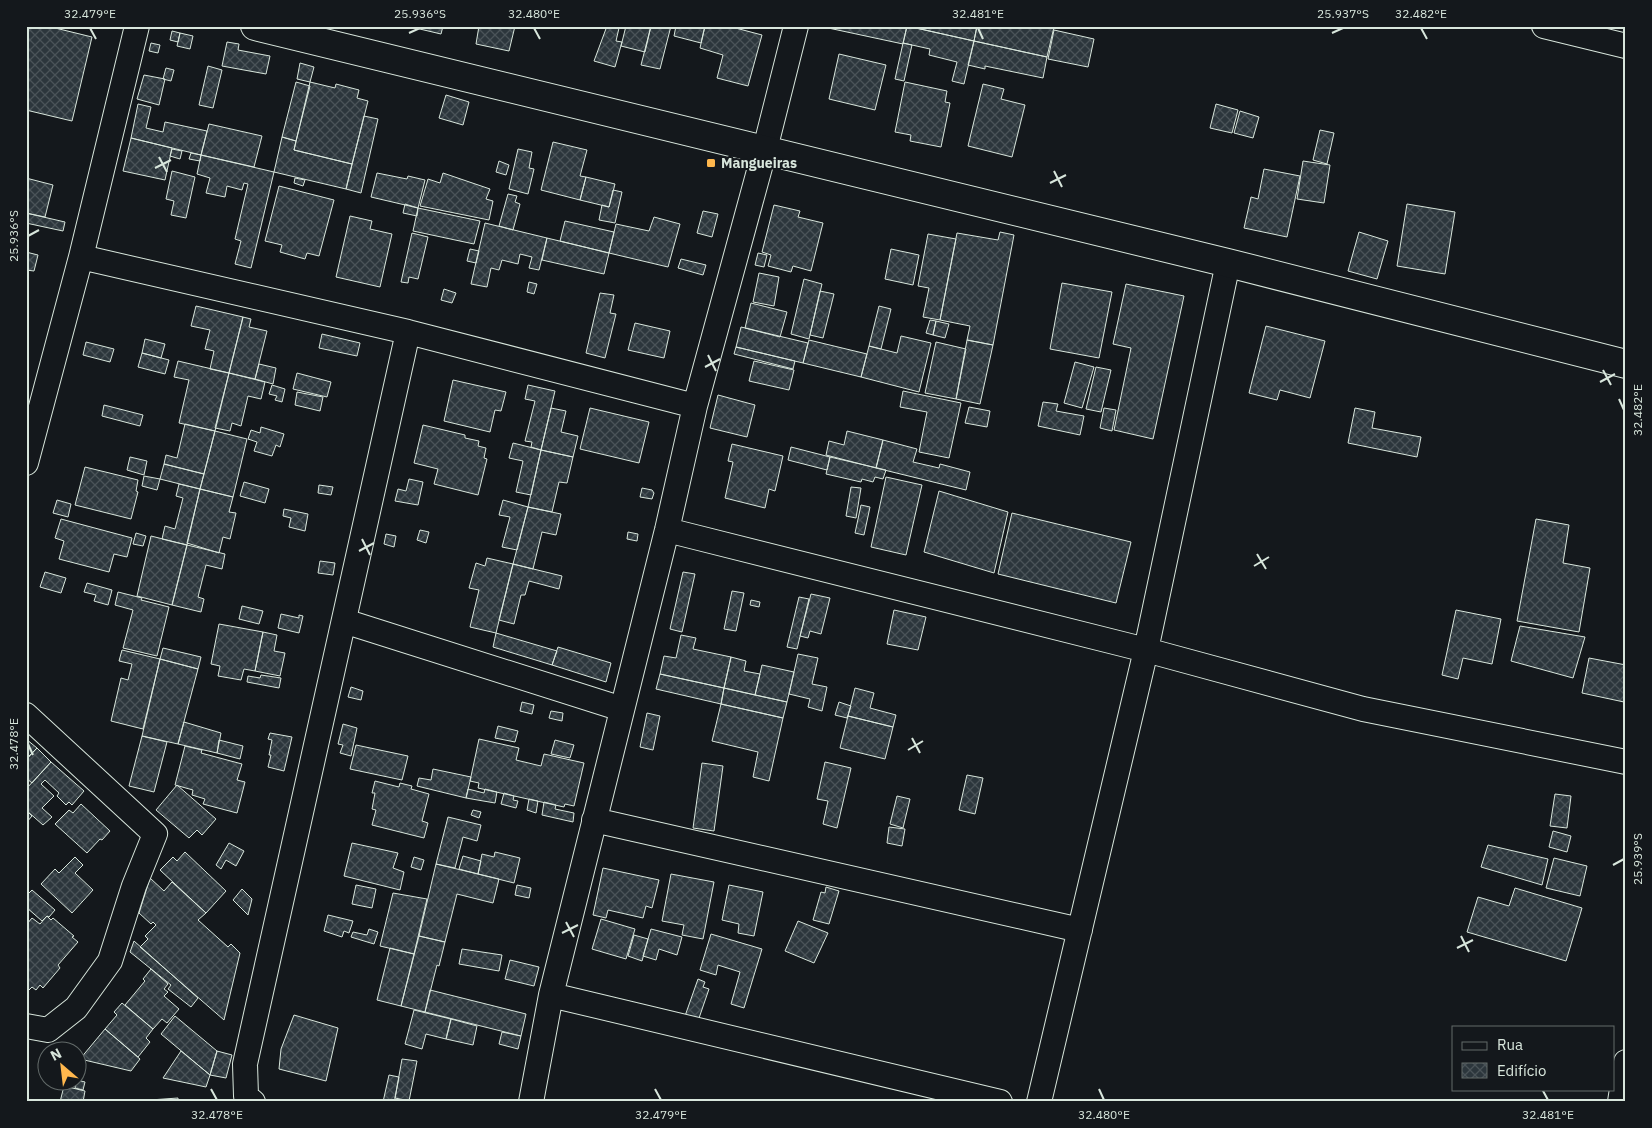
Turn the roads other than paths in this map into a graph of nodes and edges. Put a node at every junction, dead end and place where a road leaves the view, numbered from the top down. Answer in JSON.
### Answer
{"nodes":[{"id":1,"x":137,"y":26,"type":"edge"},
{"id":2,"x":255,"y":26,"type":"edge"},
{"id":3,"x":796,"y":26,"type":"edge"},
{"id":4,"x":1544,"y":26,"type":"edge"},
{"id":5,"x":1626,"y":46,"type":"edge"},
{"id":6,"x":765,"y":149,"type":"junction"},
{"id":7,"x":81,"y":257,"type":"junction"},
{"id":8,"x":1228,"y":263,"type":"junction"},
{"id":9,"x":408,"y":332,"type":"junction"},
{"id":10,"x":1626,"y":364,"type":"edge"},
{"id":11,"x":696,"y":406,"type":"junction"},
{"id":12,"x":26,"y":462,"type":"edge"},
{"id":13,"x":667,"y":530,"type":"junction"},
{"id":14,"x":344,"y":621,"type":"junction"},
{"id":15,"x":1146,"y":650,"type":"junction"},
{"id":16,"x":622,"y":709,"type":"junction"},
{"id":17,"x":26,"y":715,"type":"edge"},
{"id":18,"x":1626,"y":762,"type":"edge"},
{"id":19,"x":594,"y":820,"type":"junction"},
{"id":20,"x":1080,"y":930,"type":"junction"},
{"id":21,"x":552,"y":995,"type":"junction"},
{"id":22,"x":26,"y":1026,"type":"edge"},
{"id":23,"x":1626,"y":1062,"type":"edge"},
{"id":24,"x":252,"y":1102,"type":"edge"},
{"id":25,"x":531,"y":1102,"type":"edge"},
{"id":26,"x":1000,"y":1102,"type":"edge"},
{"id":27,"x":1039,"y":1102,"type":"edge"},
{"id":28,"x":1620,"y":1102,"type":"edge"}],
"edges":[{"from":1,"to":7,"type":"street"},
{"from":2,"to":6,"type":"street"},
{"from":3,"to":6,"type":"street"},
{"from":4,"to":5,"type":"street"},
{"from":6,"to":8,"type":"street"},
{"from":6,"to":11,"type":"street"},
{"from":7,"to":9,"type":"street"},
{"from":7,"to":12,"type":"street"},
{"from":8,"to":10,"type":"street"},
{"from":8,"to":15,"type":"street"},
{"from":9,"to":11,"type":"street"},
{"from":9,"to":14,"type":"street"},
{"from":11,"to":13,"type":"street"},
{"from":13,"to":15,"type":"street"},
{"from":13,"to":16,"type":"street"},
{"from":14,"to":16,"type":"street"},
{"from":14,"to":24,"type":"street"},
{"from":15,"to":18,"type":"street"},
{"from":15,"to":20,"type":"street"},
{"from":16,"to":19,"type":"street"},
{"from":17,"to":22,"type":"street"},
{"from":19,"to":20,"type":"street"},
{"from":19,"to":21,"type":"street"},
{"from":20,"to":27,"type":"street"},
{"from":21,"to":25,"type":"street"},
{"from":21,"to":26,"type":"street"},
{"from":23,"to":28,"type":"street"}]}
